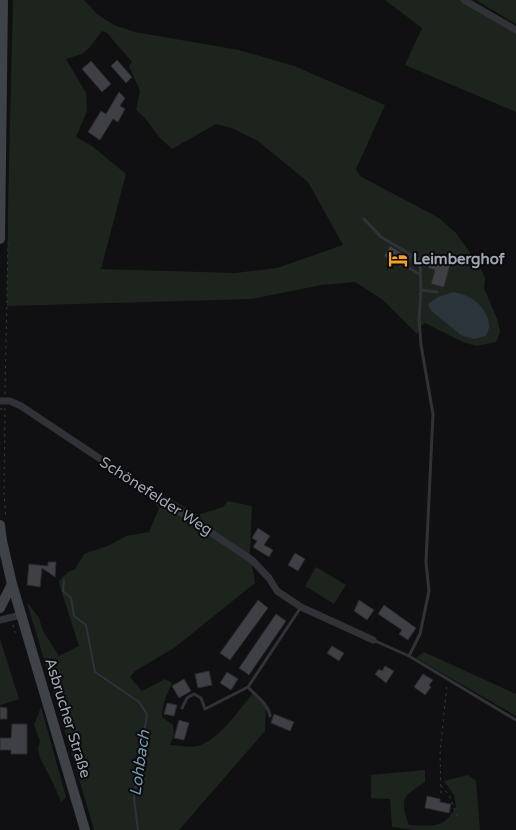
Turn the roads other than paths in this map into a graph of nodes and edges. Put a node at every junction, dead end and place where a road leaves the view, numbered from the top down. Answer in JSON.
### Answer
{"nodes":[{"id":1,"x":3,"y":0,"type":"edge"},
{"id":2,"x":464,"y":0,"type":"edge"},
{"id":3,"x":516,"y":30,"type":"edge"},
{"id":4,"x":364,"y":219,"type":"dead end"},
{"id":5,"x":4,"y":238,"type":"edge"},
{"id":6,"x":411,"y":255,"type":"junction"},
{"id":7,"x":404,"y":268,"type":"dead end"},
{"id":8,"x":409,"y":268,"type":"dead end"},
{"id":9,"x":419,"y":274,"type":"junction"},
{"id":10,"x":421,"y":290,"type":"junction"},
{"id":11,"x":437,"y":292,"type":"dead end"},
{"id":12,"x":2,"y":401,"type":"edge"},
{"id":13,"x":3,"y":522,"type":"edge"},
{"id":14,"x":12,"y":584,"type":"junction"},
{"id":15,"x":301,"y":607,"type":"junction"},
{"id":16,"x":0,"y":608,"type":"edge"},
{"id":17,"x":21,"y":615,"type":"junction"},
{"id":18,"x":0,"y":620,"type":"edge"},
{"id":19,"x":373,"y":640,"type":"joint"},
{"id":20,"x":409,"y":656,"type":"junction"},
{"id":21,"x":248,"y":687,"type":"junction"},
{"id":22,"x":182,"y":708,"type":"dead end"},
{"id":23,"x":270,"y":716,"type":"dead end"},
{"id":24,"x":516,"y":720,"type":"edge"},
{"id":25,"x":85,"y":830,"type":"edge"}],
"edges":[{"from":1,"to":5,"type":"main road"},
{"from":2,"to":3,"type":"street"},
{"from":4,"to":6,"type":"lane"},
{"from":6,"to":7,"type":"lane"},
{"from":6,"to":9,"type":"lane"},
{"from":8,"to":9,"type":"lane"},
{"from":9,"to":10,"type":"lane"},
{"from":10,"to":11,"type":"lane"},
{"from":10,"to":20,"type":"lane"},
{"from":12,"to":15,"type":"street","name":"Schönefelder Weg"},
{"from":13,"to":14,"type":"main road","name":"Asbrucher Straße"},
{"from":14,"to":16,"type":"main road"},
{"from":14,"to":17,"type":"main road","name":"Asbrucher Straße"},
{"from":15,"to":19,"type":"street","name":"Schönefelder Weg"},
{"from":15,"to":21,"type":"lane"},
{"from":17,"to":18,"type":"street"},
{"from":17,"to":25,"type":"main road","name":"Asbrucher Straße"},
{"from":19,"to":20,"type":"lane","name":"Schönefelder Weg"},
{"from":20,"to":24,"type":"lane","name":"Schönefelder Weg"},
{"from":21,"to":22,"type":"lane"},
{"from":21,"to":23,"type":"lane"}]}
